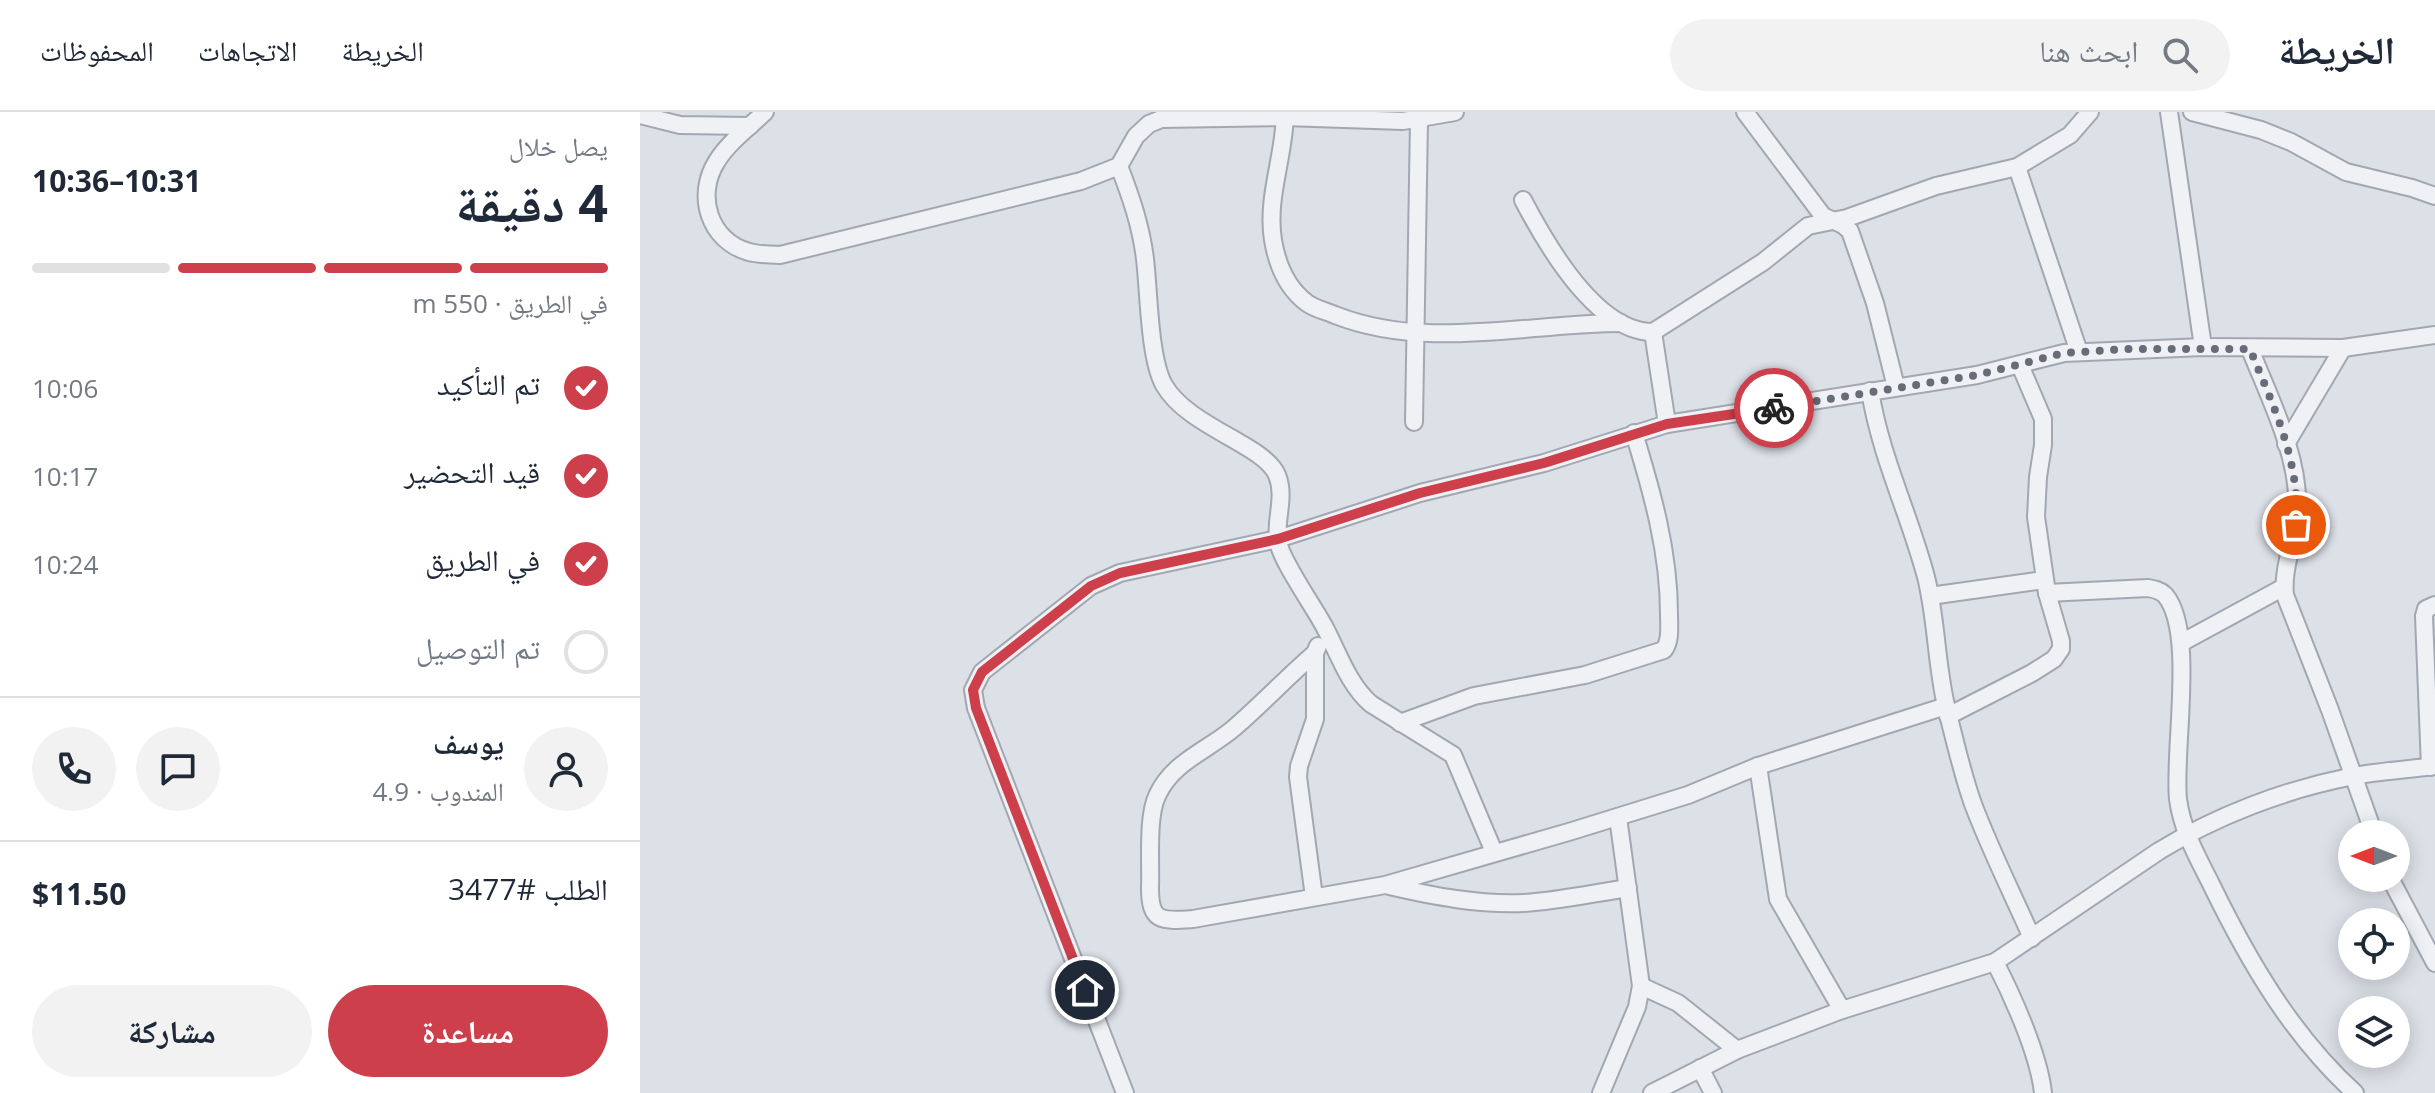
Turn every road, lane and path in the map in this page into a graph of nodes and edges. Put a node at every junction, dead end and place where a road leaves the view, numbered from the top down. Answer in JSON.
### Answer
{"nodes":[{"id":1,"x":765,"y":112,"type":"edge"},
{"id":2,"x":1455,"y":112,"type":"edge"},
{"id":3,"x":1745,"y":112,"type":"edge"},
{"id":4,"x":2090,"y":112,"type":"edge"},
{"id":5,"x":2169,"y":112,"type":"edge"},
{"id":6,"x":2192,"y":112,"type":"edge"},
{"id":7,"x":1285,"y":114,"type":"edge"},
{"id":8,"x":643,"y":115,"type":"edge"},
{"id":9,"x":1160,"y":116,"type":"edge"},
{"id":10,"x":1419,"y":120,"type":"junction"},
{"id":11,"x":750,"y":126,"type":"junction"},
{"id":12,"x":1119,"y":166,"type":"junction"},
{"id":13,"x":2017,"y":167,"type":"junction"},
{"id":14,"x":2435,"y":196,"type":"edge"},
{"id":15,"x":1523,"y":200,"type":"dead end"},
{"id":16,"x":1829,"y":221,"type":"junction"},
{"id":17,"x":1621,"y":323,"type":"junction"},
{"id":18,"x":1415,"y":331,"type":"junction"},
{"id":19,"x":1653,"y":332,"type":"junction"},
{"id":20,"x":2435,"y":335,"type":"edge"},
{"id":21,"x":2203,"y":347,"type":"junction"},
{"id":22,"x":2343,"y":348,"type":"junction"},
{"id":23,"x":2250,"y":349,"type":"junction"},
{"id":24,"x":2079,"y":352,"type":"junction"},
{"id":25,"x":2020,"y":365,"type":"junction"},
{"id":26,"x":1896,"y":387,"type":"junction"},
{"id":27,"x":1870,"y":391,"type":"junction"},
{"id":28,"x":1414,"y":422,"type":"dead end"},
{"id":29,"x":1667,"y":424,"type":"junction"},
{"id":30,"x":1634,"y":433,"type":"junction"},
{"id":31,"x":2286,"y":444,"type":"junction"},
{"id":32,"x":1278,"y":539,"type":"junction"},
{"id":33,"x":2046,"y":587,"type":"junction"},
{"id":34,"x":2284,"y":587,"type":"junction"},
{"id":35,"x":1930,"y":596,"type":"junction"},
{"id":36,"x":2435,"y":605,"type":"edge"},
{"id":37,"x":1324,"y":626,"type":"junction"},
{"id":38,"x":2181,"y":643,"type":"junction"},
{"id":39,"x":1315,"y":653,"type":"junction"},
{"id":40,"x":1947,"y":711,"type":"junction"},
{"id":41,"x":1400,"y":723,"type":"junction"},
{"id":42,"x":1758,"y":766,"type":"junction"},
{"id":43,"x":2432,"y":767,"type":"edge"},
{"id":44,"x":2353,"y":776,"type":"junction"},
{"id":45,"x":1618,"y":817,"type":"junction"},
{"id":46,"x":2369,"y":820,"type":"edge"},
{"id":47,"x":2186,"y":834,"type":"junction"},
{"id":48,"x":1494,"y":852,"type":"junction"},
{"id":49,"x":1385,"y":885,"type":"junction"},
{"id":50,"x":1628,"y":888,"type":"junction"},
{"id":51,"x":2397,"y":892,"type":"edge"},
{"id":52,"x":1314,"y":897,"type":"junction"},
{"id":53,"x":2032,"y":938,"type":"junction"},
{"id":54,"x":1995,"y":962,"type":"junction"},
{"id":55,"x":2435,"y":963,"type":"edge"},
{"id":56,"x":1641,"y":986,"type":"junction"},
{"id":57,"x":1842,"y":1010,"type":"junction"},
{"id":58,"x":1737,"y":1050,"type":"junction"},
{"id":59,"x":1700,"y":1068,"type":"junction"},
{"id":60,"x":1125,"y":1093,"type":"edge"},
{"id":61,"x":1601,"y":1093,"type":"edge"},
{"id":62,"x":1652,"y":1093,"type":"edge"},
{"id":63,"x":1713,"y":1093,"type":"edge"},
{"id":64,"x":2043,"y":1093,"type":"edge"},
{"id":65,"x":2355,"y":1093,"type":"edge"}],
"edges":[{"from":1,"to":11,"type":"street"},
{"from":2,"to":10,"type":"street"},
{"from":3,"to":16,"type":"street"},
{"from":4,"to":13,"type":"street"},
{"from":5,"to":21,"type":"street"},
{"from":6,"to":14,"type":"street"},
{"from":7,"to":9,"type":"street"},
{"from":7,"to":10,"type":"street"},
{"from":7,"to":18,"type":"street"},
{"from":8,"to":11,"type":"street"},
{"from":9,"to":12,"type":"street"},
{"from":10,"to":18,"type":"street"},
{"from":11,"to":12,"type":"street"},
{"from":12,"to":32,"type":"street"},
{"from":13,"to":16,"type":"street"},
{"from":13,"to":24,"type":"street"},
{"from":15,"to":17,"type":"street"},
{"from":16,"to":19,"type":"street"},
{"from":16,"to":26,"type":"street"},
{"from":17,"to":18,"type":"street"},
{"from":17,"to":19,"type":"street"},
{"from":18,"to":28,"type":"street"},
{"from":19,"to":29,"type":"street"},
{"from":20,"to":22,"type":"street"},
{"from":21,"to":23,"type":"street"},
{"from":21,"to":24,"type":"street"},
{"from":22,"to":23,"type":"street"},
{"from":22,"to":31,"type":"street"},
{"from":23,"to":31,"type":"street"},
{"from":24,"to":25,"type":"street"},
{"from":25,"to":26,"type":"street"},
{"from":25,"to":33,"type":"street"},
{"from":26,"to":27,"type":"street"},
{"from":27,"to":29,"type":"street"},
{"from":27,"to":35,"type":"street"},
{"from":29,"to":30,"type":"street"},
{"from":30,"to":32,"type":"street"},
{"from":30,"to":41,"type":"street"},
{"from":31,"to":34,"type":"street"},
{"from":32,"to":37,"type":"street"},
{"from":32,"to":60,"type":"street"},
{"from":33,"to":35,"type":"street"},
{"from":33,"to":38,"type":"street"},
{"from":33,"to":40,"type":"street"},
{"from":34,"to":38,"type":"street"},
{"from":34,"to":44,"type":"street"},
{"from":35,"to":40,"type":"street"},
{"from":36,"to":43,"type":"street"},
{"from":37,"to":39,"type":"street"},
{"from":37,"to":41,"type":"street"},
{"from":38,"to":47,"type":"street"},
{"from":39,"to":52,"type":"street"},
{"from":39,"to":52,"type":"street"},
{"from":40,"to":42,"type":"street"},
{"from":40,"to":53,"type":"street"},
{"from":41,"to":48,"type":"street"},
{"from":42,"to":45,"type":"street"},
{"from":42,"to":57,"type":"street"},
{"from":43,"to":44,"type":"street"},
{"from":44,"to":46,"type":"street"},
{"from":44,"to":47,"type":"street"},
{"from":45,"to":48,"type":"street"},
{"from":45,"to":50,"type":"street"},
{"from":47,"to":53,"type":"street"},
{"from":47,"to":65,"type":"street"},
{"from":48,"to":49,"type":"street"},
{"from":49,"to":50,"type":"street"},
{"from":49,"to":52,"type":"street"},
{"from":50,"to":56,"type":"street"},
{"from":51,"to":55,"type":"street"},
{"from":53,"to":54,"type":"street"},
{"from":54,"to":57,"type":"street"},
{"from":54,"to":64,"type":"street"},
{"from":56,"to":58,"type":"street"},
{"from":56,"to":61,"type":"street"},
{"from":57,"to":58,"type":"street"},
{"from":58,"to":59,"type":"street"},
{"from":59,"to":62,"type":"street"},
{"from":59,"to":63,"type":"street"}]}
